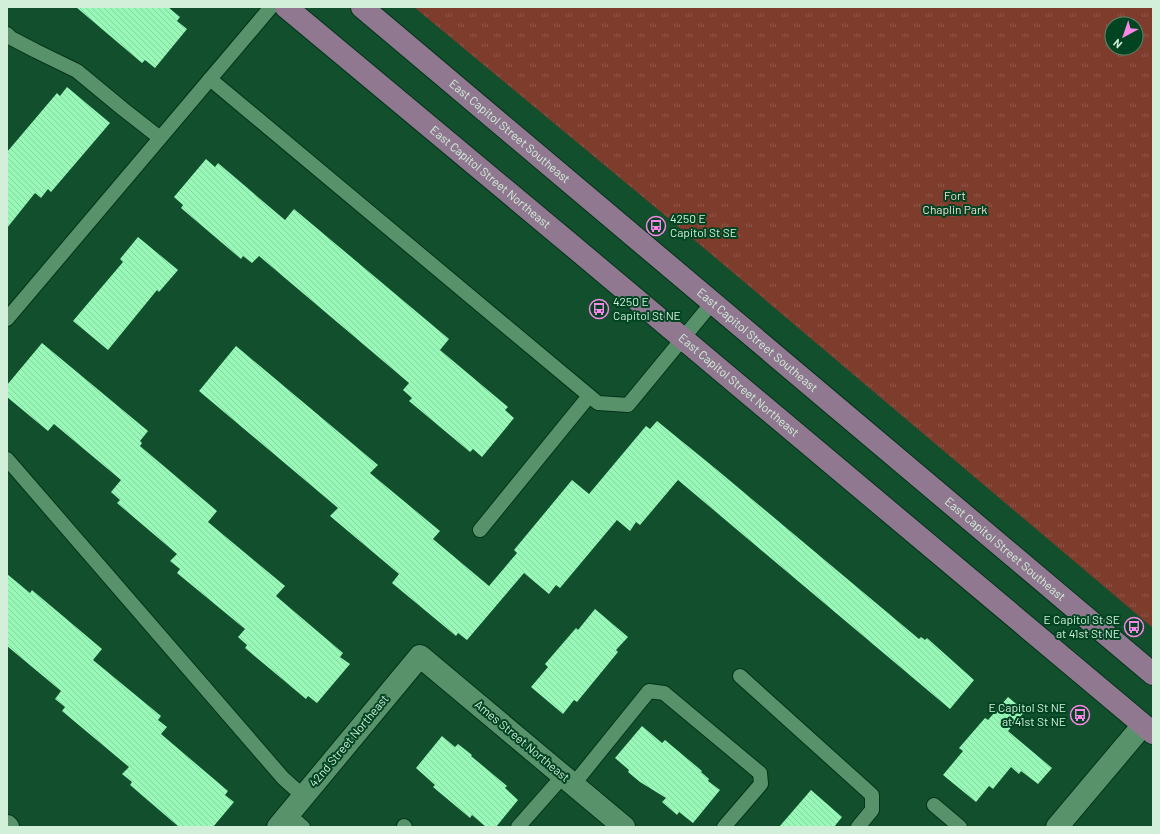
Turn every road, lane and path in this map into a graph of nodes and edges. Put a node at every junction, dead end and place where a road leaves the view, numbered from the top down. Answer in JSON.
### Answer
{"nodes":[{"id":1,"x":272,"y":7,"type":"edge"},
{"id":2,"x":286,"y":7,"type":"edge"},
{"id":3,"x":362,"y":7,"type":"edge"},
{"id":4,"x":7,"y":34,"type":"edge"},
{"id":5,"x":210,"y":79,"type":"junction"},
{"id":6,"x":160,"y":138,"type":"junction"},
{"id":7,"x":712,"y":303,"type":"junction"},
{"id":8,"x":7,"y":319,"type":"edge"},
{"id":9,"x":682,"y":338,"type":"junction"},
{"id":10,"x":589,"y":396,"type":"junction"},
{"id":11,"x":7,"y":459,"type":"edge"},
{"id":12,"x":480,"y":530,"type":"dead end"},
{"id":13,"x":420,"y":656,"type":"joint"},
{"id":14,"x":1153,"y":674,"type":"edge"},
{"id":15,"x":740,"y":676,"type":"dead end"},
{"id":16,"x":1148,"y":729,"type":"edge"},
{"id":17,"x":568,"y":780,"type":"junction"},
{"id":18,"x":303,"y":796,"type":"junction"},
{"id":19,"x":934,"y":806,"type":"dead end"},
{"id":20,"x":290,"y":823,"type":"edge"},
{"id":21,"x":518,"y":827,"type":"edge"},
{"id":22,"x":624,"y":827,"type":"edge"},
{"id":23,"x":724,"y":827,"type":"edge"},
{"id":24,"x":858,"y":827,"type":"edge"},
{"id":25,"x":960,"y":827,"type":"edge"},
{"id":26,"x":1057,"y":827,"type":"edge"}],
"edges":[{"from":1,"to":5,"type":"lane"},
{"from":2,"to":9,"type":"main road","name":"East Capitol Street Northeast"},
{"from":3,"to":7,"type":"main road","name":"East Capitol Street Southeast"},
{"from":4,"to":6,"type":"lane"},
{"from":5,"to":6,"type":"lane"},
{"from":5,"to":10,"type":"lane"},
{"from":6,"to":8,"type":"lane"},
{"from":7,"to":9,"type":"lane"},
{"from":7,"to":14,"type":"main road","name":"East Capitol Street Southeast"},
{"from":9,"to":10,"type":"lane"},
{"from":9,"to":16,"type":"main road","name":"East Capitol Street Northeast"},
{"from":10,"to":12,"type":"lane"},
{"from":11,"to":18,"type":"lane"},
{"from":13,"to":17,"type":"street","name":"Ames Street Northeast"},
{"from":13,"to":18,"type":"street","name":"42nd Street Northeast"},
{"from":15,"to":24,"type":"lane"},
{"from":16,"to":26,"type":"street"},
{"from":17,"to":21,"type":"lane"},
{"from":17,"to":22,"type":"street","name":"Ames Street Northeast"},
{"from":17,"to":23,"type":"lane"},
{"from":18,"to":20,"type":"street","name":"42nd Street Northeast"},
{"from":19,"to":25,"type":"lane"}]}
